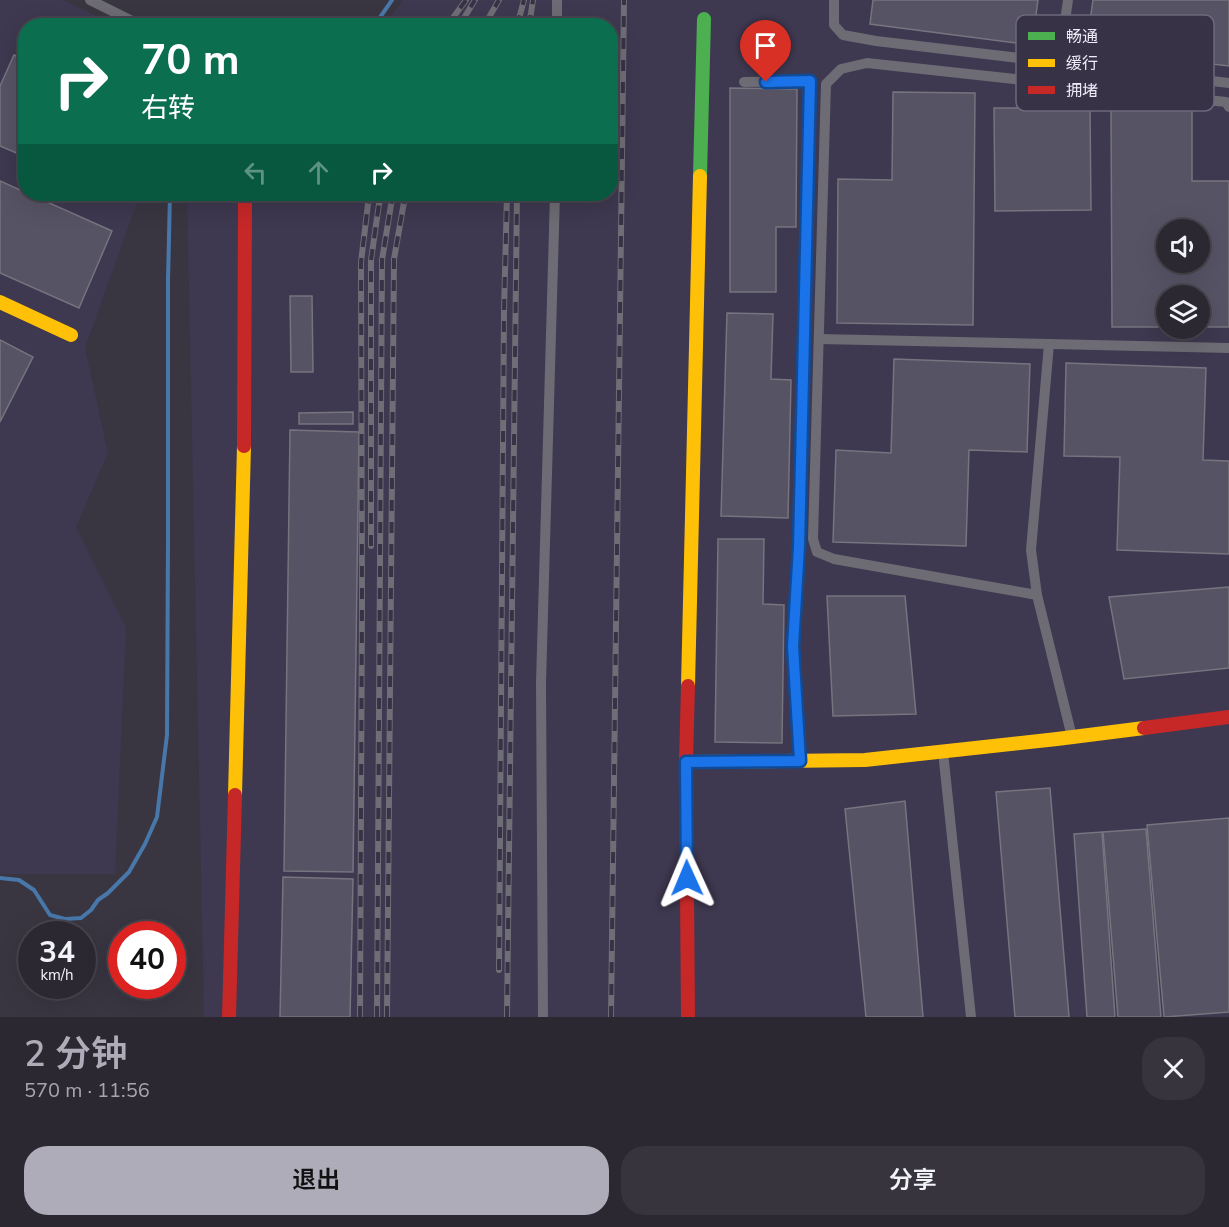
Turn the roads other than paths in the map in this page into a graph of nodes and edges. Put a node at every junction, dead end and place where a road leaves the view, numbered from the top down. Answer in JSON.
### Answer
{"nodes":[{"id":1,"x":90,"y":0,"type":"edge"},
{"id":2,"x":557,"y":0,"type":"edge"},
{"id":3,"x":834,"y":0,"type":"edge"},
{"id":4,"x":1068,"y":0,"type":"edge"},
{"id":5,"x":1066,"y":15,"type":"edge"},
{"id":6,"x":126,"y":18,"type":"edge"},
{"id":7,"x":557,"y":18,"type":"edge"},
{"id":8,"x":704,"y":19,"type":"dead end"},
{"id":9,"x":1016,"y":58,"type":"edge"},
{"id":10,"x":1016,"y":79,"type":"edge"},
{"id":11,"x":1214,"y":81,"type":"edge"},
{"id":12,"x":744,"y":82,"type":"dead end"},
{"id":13,"x":1229,"y":83,"type":"edge"},
{"id":14,"x":1214,"y":101,"type":"edge"},
{"id":15,"x":1229,"y":107,"type":"edge"},
{"id":16,"x":555,"y":201,"type":"edge"},
{"id":17,"x":245,"y":204,"type":"dead end"},
{"id":18,"x":0,"y":302,"type":"edge"},
{"id":19,"x":70,"y":335,"type":"dead end"},
{"id":20,"x":819,"y":339,"type":"junction"},
{"id":21,"x":1049,"y":344,"type":"junction"},
{"id":22,"x":1229,"y":348,"type":"edge"},
{"id":23,"x":1037,"y":595,"type":"junction"},
{"id":24,"x":1229,"y":717,"type":"edge"},
{"id":25,"x":1072,"y":737,"type":"junction"},
{"id":26,"x":943,"y":752,"type":"junction"},
{"id":27,"x":800,"y":761,"type":"junction"},
{"id":28,"x":686,"y":762,"type":"junction"},
{"id":29,"x":229,"y":1017,"type":"edge"},
{"id":30,"x":543,"y":1017,"type":"edge"},
{"id":31,"x":688,"y":1017,"type":"edge"},
{"id":32,"x":971,"y":1017,"type":"edge"}],
"edges":[{"from":1,"to":6,"type":"street"},
{"from":2,"to":7,"type":"street"},
{"from":3,"to":9,"type":"street"},
{"from":4,"to":5,"type":"street"},
{"from":8,"to":28,"type":"street"},
{"from":10,"to":20,"type":"street"},
{"from":11,"to":13,"type":"street"},
{"from":12,"to":27,"type":"street"},
{"from":14,"to":15,"type":"street"},
{"from":16,"to":30,"type":"street"},
{"from":17,"to":29,"type":"street"},
{"from":18,"to":19,"type":"street"},
{"from":20,"to":21,"type":"street"},
{"from":20,"to":23,"type":"street"},
{"from":21,"to":22,"type":"street"},
{"from":21,"to":23,"type":"street"},
{"from":23,"to":25,"type":"street"},
{"from":24,"to":25,"type":"street"},
{"from":25,"to":26,"type":"street"},
{"from":26,"to":27,"type":"street"},
{"from":26,"to":32,"type":"street"},
{"from":27,"to":28,"type":"street"},
{"from":28,"to":31,"type":"street"}]}
